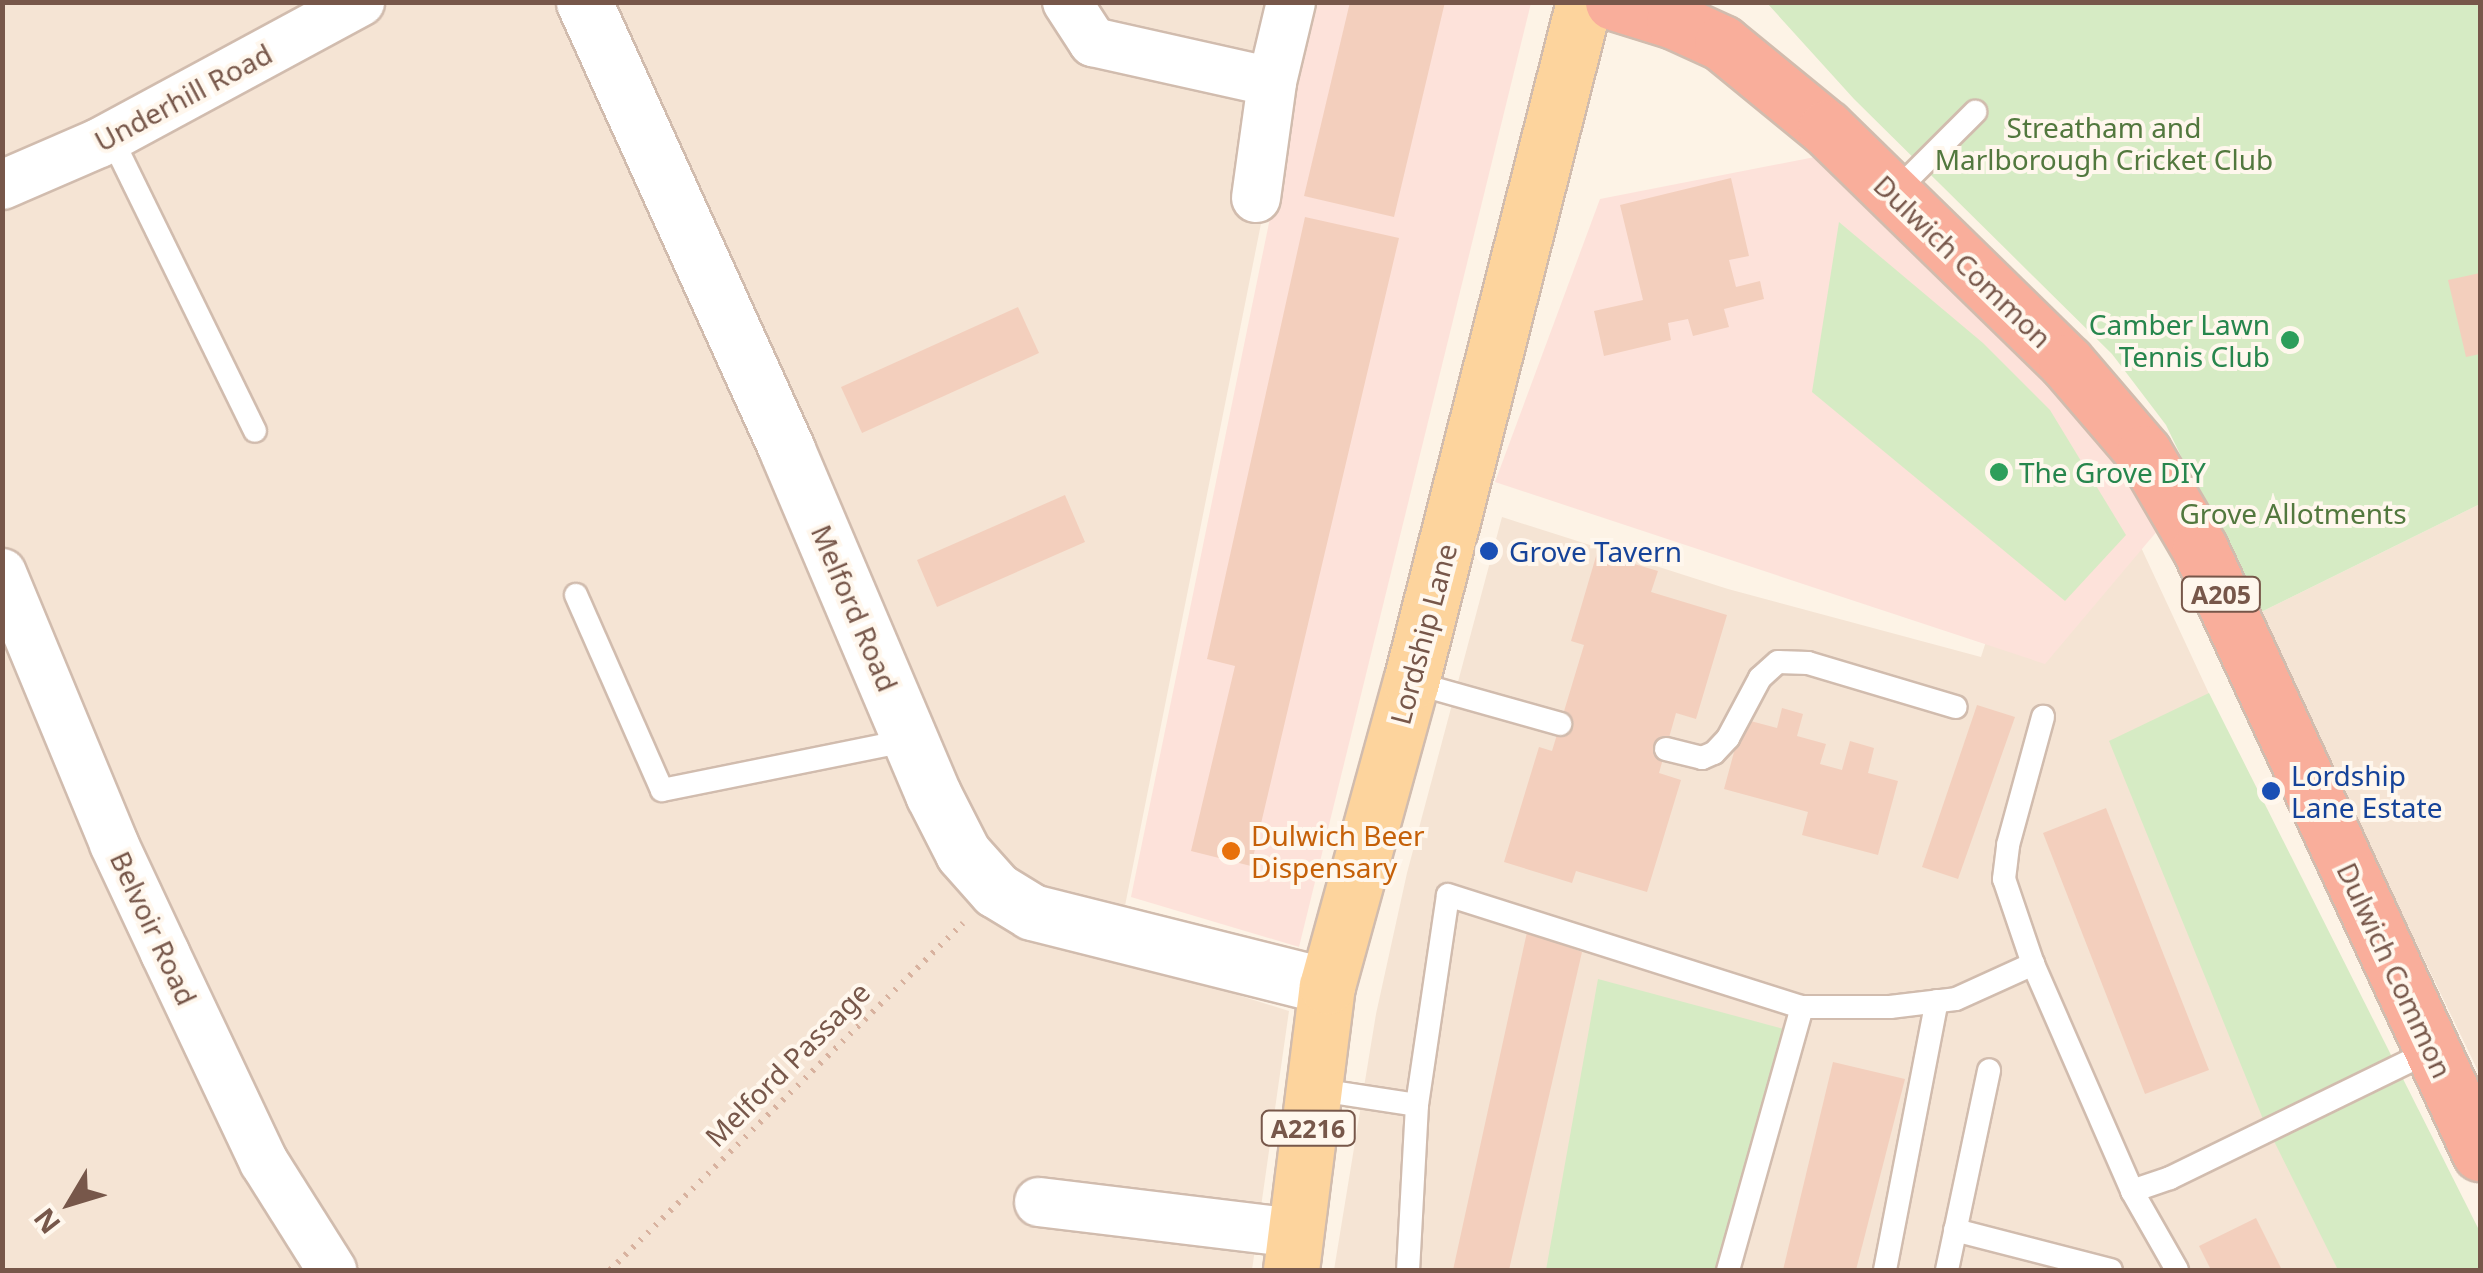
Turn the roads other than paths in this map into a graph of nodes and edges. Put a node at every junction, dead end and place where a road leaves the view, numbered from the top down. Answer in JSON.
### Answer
{"nodes":[{"id":1,"x":360,"y":2,"type":"edge"},
{"id":2,"x":584,"y":2,"type":"edge"},
{"id":3,"x":1068,"y":2,"type":"edge"},
{"id":4,"x":1290,"y":2,"type":"edge"},
{"id":5,"x":1584,"y":2,"type":"edge"},
{"id":6,"x":1613,"y":2,"type":"edge"},
{"id":7,"x":1272,"y":82,"type":"junction"},
{"id":8,"x":1975,"y":112,"type":"dead end"},
{"id":9,"x":111,"y":136,"type":"junction"},
{"id":10,"x":2,"y":184,"type":"edge"},
{"id":11,"x":1894,"y":193,"type":"junction"},
{"id":12,"x":1256,"y":198,"type":"dead end"},
{"id":13,"x":255,"y":431,"type":"dead end"},
{"id":14,"x":2,"y":573,"type":"edge"},
{"id":15,"x":576,"y":596,"type":"dead end"},
{"id":16,"x":1412,"y":682,"type":"junction"},
{"id":17,"x":1956,"y":707,"type":"dead end"},
{"id":18,"x":2043,"y":717,"type":"dead end"},
{"id":19,"x":1560,"y":724,"type":"dead end"},
{"id":20,"x":911,"y":740,"type":"junction"},
{"id":21,"x":1666,"y":749,"type":"dead end"},
{"id":22,"x":2033,"y":964,"type":"junction"},
{"id":23,"x":1327,"y":986,"type":"junction"},
{"id":24,"x":1937,"y":1001,"type":"junction"},
{"id":25,"x":1802,"y":1008,"type":"junction"},
{"id":26,"x":2432,"y":1050,"type":"junction"},
{"id":27,"x":1989,"y":1070,"type":"dead end"},
{"id":28,"x":1312,"y":1089,"type":"junction"},
{"id":29,"x":1417,"y":1105,"type":"junction"},
{"id":30,"x":2480,"y":1152,"type":"edge"},
{"id":31,"x":2132,"y":1191,"type":"junction"},
{"id":32,"x":1038,"y":1202,"type":"dead end"},
{"id":33,"x":1956,"y":1230,"type":"junction"},
{"id":34,"x":1292,"y":1252,"type":"edge"},
{"id":35,"x":332,"y":1270,"type":"edge"},
{"id":36,"x":1408,"y":1270,"type":"edge"},
{"id":37,"x":1728,"y":1270,"type":"edge"},
{"id":38,"x":1885,"y":1270,"type":"edge"},
{"id":39,"x":1947,"y":1270,"type":"edge"},
{"id":40,"x":2110,"y":1270,"type":"edge"},
{"id":41,"x":2177,"y":1270,"type":"edge"}],
"edges":[{"from":1,"to":9,"type":"street","name":"Underhill Road"},
{"from":2,"to":20,"type":"street","name":"Melford Road"},
{"from":3,"to":7,"type":"street"},
{"from":4,"to":7,"type":"street"},
{"from":5,"to":16,"type":"main road","name":"Lordship Lane","number":"A2216"},
{"from":6,"to":11,"type":"highway","name":"Dulwich Common","number":"A205"},
{"from":7,"to":12,"type":"street"},
{"from":8,"to":11,"type":"lane"},
{"from":9,"to":10,"type":"street","name":"Underhill Road"},
{"from":9,"to":13,"type":"lane"},
{"from":11,"to":26,"type":"highway","name":"Dulwich Common","number":"A205"},
{"from":14,"to":35,"type":"street","name":"Belvoir Road"},
{"from":15,"to":20,"type":"lane"},
{"from":16,"to":19,"type":"lane"},
{"from":16,"to":23,"type":"main road","name":"Lordship Lane","number":"A2216"},
{"from":17,"to":21,"type":"lane"},
{"from":18,"to":22,"type":"lane"},
{"from":20,"to":23,"type":"street","name":"Melford Road"},
{"from":22,"to":24,"type":"lane"},
{"from":22,"to":31,"type":"lane"},
{"from":23,"to":28,"type":"main road","name":"Lordship Lane","number":"A2216"},
{"from":24,"to":25,"type":"lane"},
{"from":24,"to":38,"type":"lane"},
{"from":25,"to":29,"type":"lane"},
{"from":25,"to":37,"type":"lane"},
{"from":26,"to":30,"type":"highway","name":"Dulwich Common","number":"A205"},
{"from":26,"to":31,"type":"lane"},
{"from":27,"to":33,"type":"lane"},
{"from":28,"to":29,"type":"lane"},
{"from":28,"to":34,"type":"main road","name":"Lordship Lane","number":"A2216"},
{"from":29,"to":36,"type":"lane"},
{"from":31,"to":41,"type":"lane"},
{"from":32,"to":34,"type":"street"},
{"from":33,"to":39,"type":"lane"},
{"from":33,"to":40,"type":"lane"}]}
